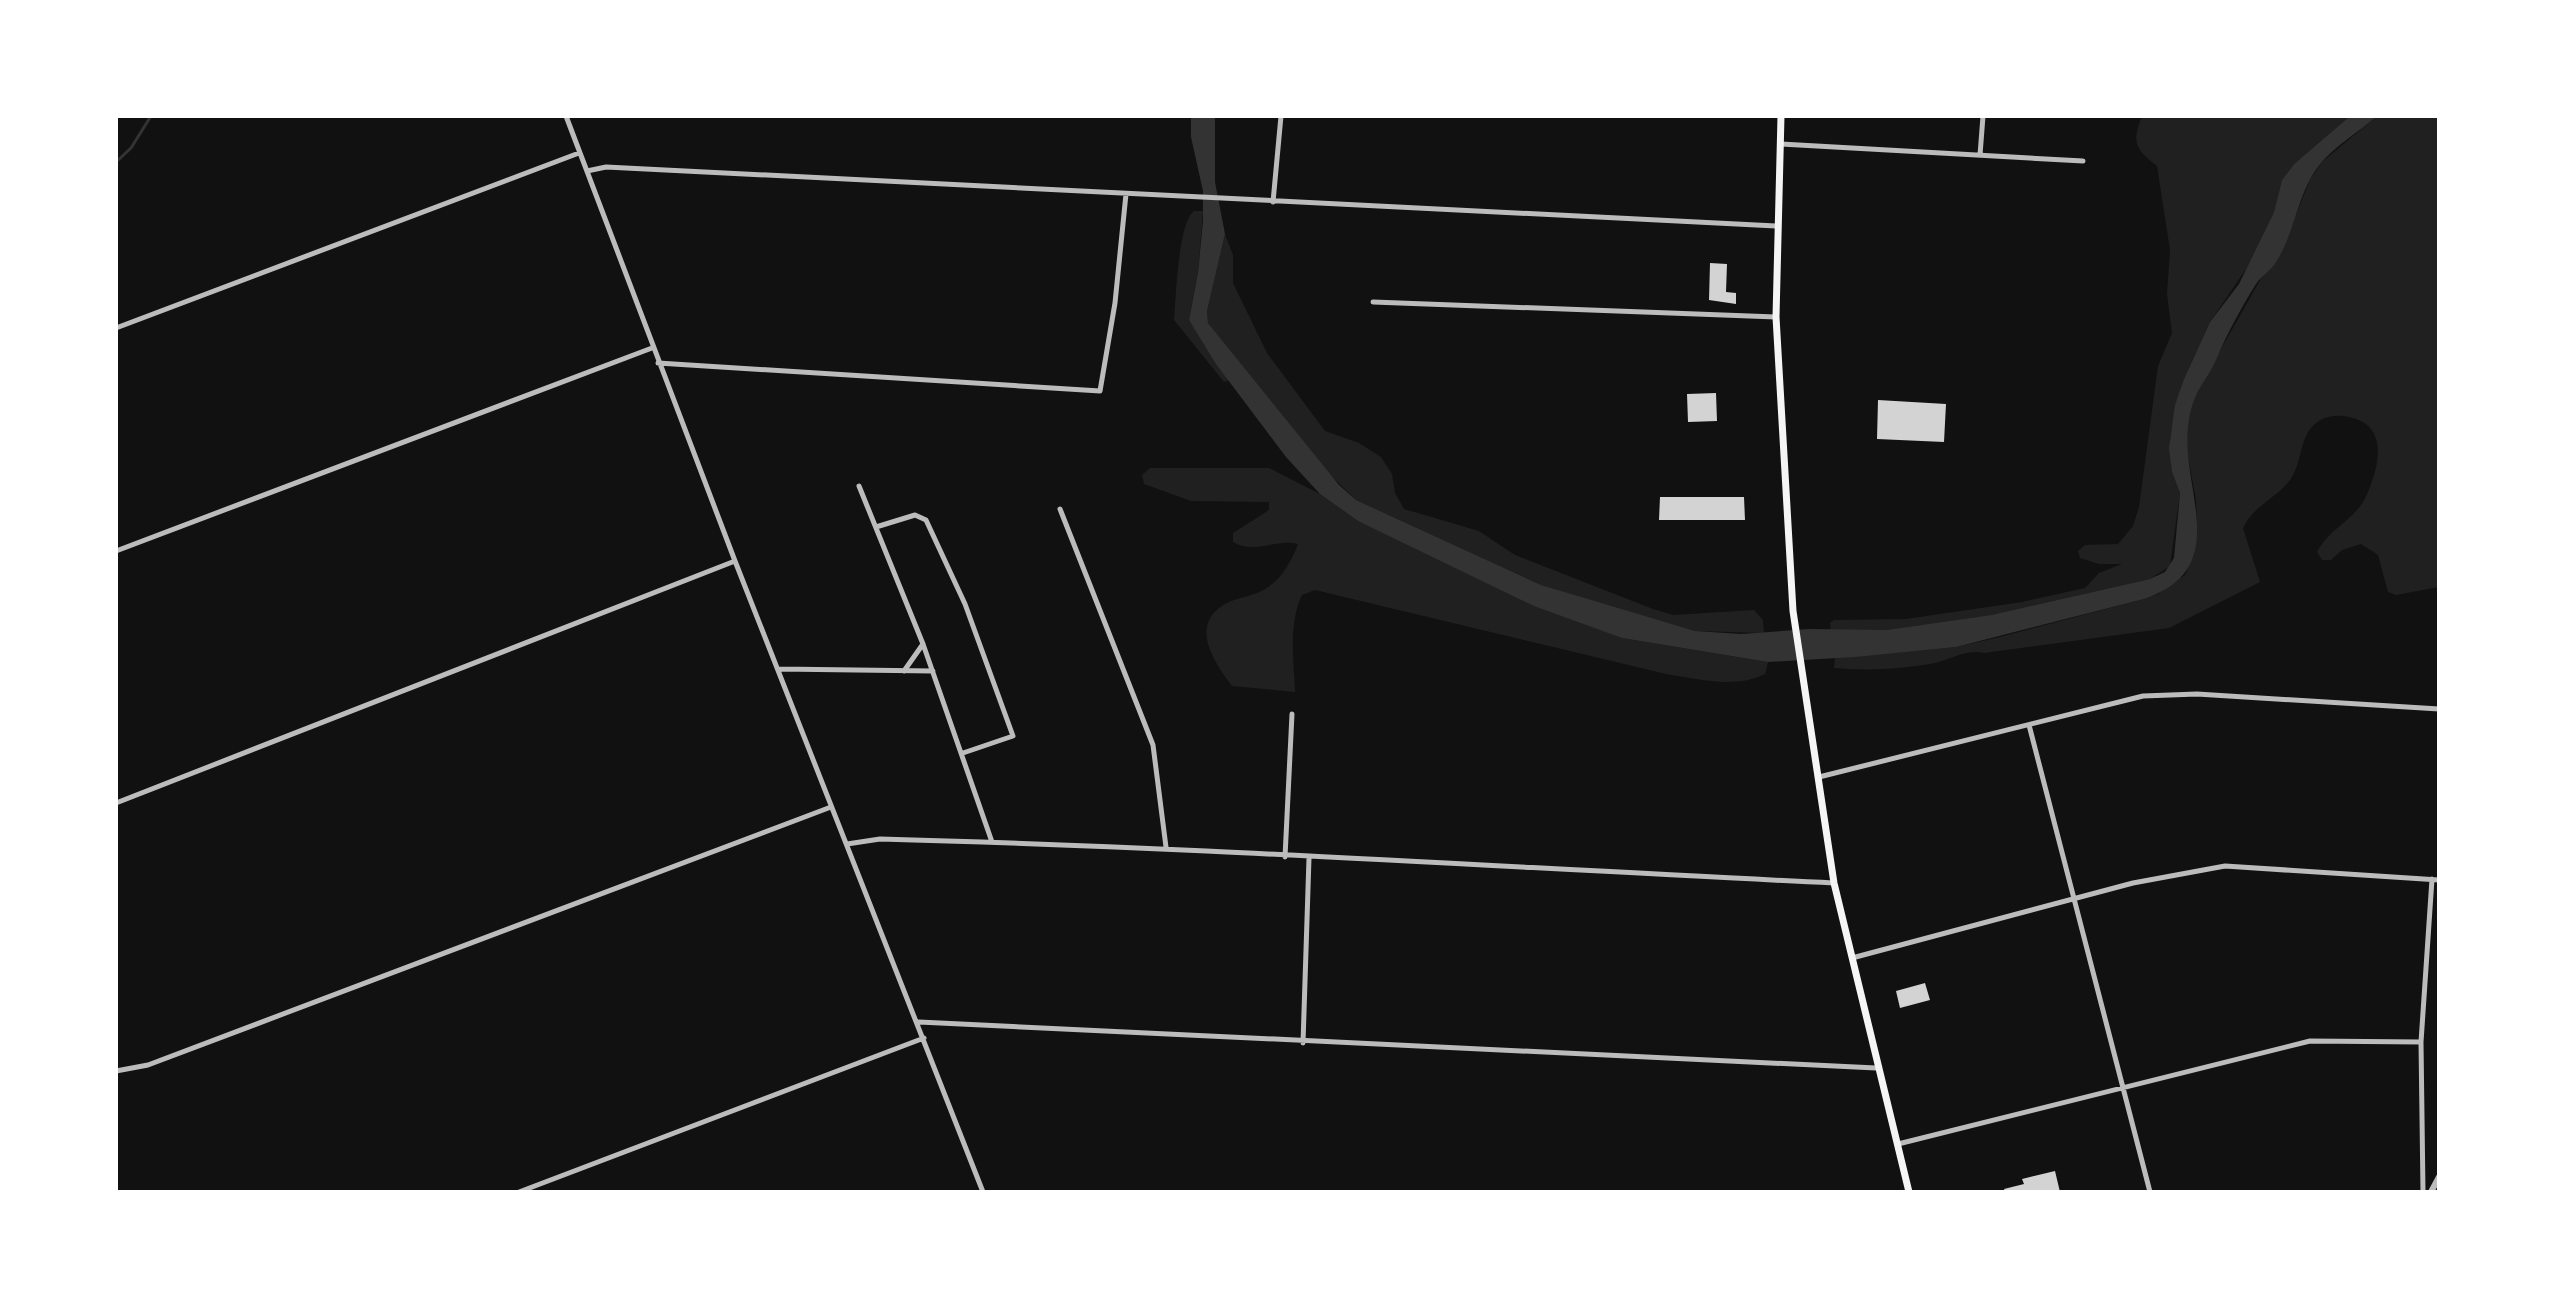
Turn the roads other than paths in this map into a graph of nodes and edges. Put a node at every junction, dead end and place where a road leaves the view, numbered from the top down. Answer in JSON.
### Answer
{"nodes":[{"id":1,"x":566,"y":116,"type":"edge"},
{"id":2,"x":1281,"y":116,"type":"edge"},
{"id":3,"x":1781,"y":116,"type":"edge"},
{"id":4,"x":1983,"y":116,"type":"edge"},
{"id":5,"x":1779,"y":143,"type":"junction"},
{"id":6,"x":579,"y":153,"type":"junction"},
{"id":7,"x":1980,"y":155,"type":"junction"},
{"id":8,"x":2083,"y":161,"type":"dead end"},
{"id":9,"x":587,"y":171,"type":"junction"},
{"id":10,"x":1126,"y":194,"type":"junction"},
{"id":11,"x":1273,"y":202,"type":"junction"},
{"id":12,"x":1776,"y":226,"type":"junction"},
{"id":13,"x":1373,"y":302,"type":"dead end"},
{"id":14,"x":1776,"y":317,"type":"junction"},
{"id":15,"x":116,"y":328,"type":"edge"},
{"id":16,"x":652,"y":348,"type":"junction"},
{"id":17,"x":658,"y":363,"type":"junction"},
{"id":18,"x":859,"y":486,"type":"dead end"},
{"id":19,"x":1060,"y":509,"type":"dead end"},
{"id":20,"x":876,"y":527,"type":"junction"},
{"id":21,"x":116,"y":551,"type":"edge"},
{"id":22,"x":735,"y":561,"type":"junction"},
{"id":23,"x":923,"y":644,"type":"junction"},
{"id":24,"x":779,"y":669,"type":"junction"},
{"id":25,"x":903,"y":671,"type":"junction"},
{"id":26,"x":933,"y":671,"type":"junction"},
{"id":27,"x":2439,"y":709,"type":"edge"},
{"id":28,"x":1292,"y":714,"type":"dead end"},
{"id":29,"x":2029,"y":725,"type":"junction"},
{"id":30,"x":963,"y":753,"type":"junction"},
{"id":31,"x":1816,"y":778,"type":"junction"},
{"id":32,"x":116,"y":803,"type":"edge"},
{"id":33,"x":831,"y":807,"type":"junction"},
{"id":34,"x":992,"y":842,"type":"junction"},
{"id":35,"x":847,"y":844,"type":"junction"},
{"id":36,"x":1166,"y":847,"type":"junction"},
{"id":37,"x":1285,"y":857,"type":"junction"},
{"id":38,"x":1309,"y":858,"type":"junction"},
{"id":39,"x":2436,"y":880,"type":"edge"},
{"id":40,"x":1834,"y":883,"type":"junction"},
{"id":41,"x":2076,"y":898,"type":"junction"},
{"id":42,"x":1852,"y":958,"type":"junction"},
{"id":43,"x":918,"y":1022,"type":"junction"},
{"id":44,"x":924,"y":1038,"type":"junction"},
{"id":45,"x":2421,"y":1042,"type":"junction"},
{"id":46,"x":1303,"y":1043,"type":"junction"},
{"id":47,"x":1876,"y":1068,"type":"junction"},
{"id":48,"x":116,"y":1071,"type":"edge"},
{"id":49,"x":2123,"y":1085,"type":"junction"},
{"id":50,"x":1898,"y":1144,"type":"junction"},
{"id":51,"x":2439,"y":1177,"type":"edge"},
{"id":52,"x":519,"y":1192,"type":"edge"},
{"id":53,"x":983,"y":1192,"type":"edge"},
{"id":54,"x":1909,"y":1192,"type":"edge"},
{"id":55,"x":2150,"y":1192,"type":"edge"},
{"id":56,"x":2423,"y":1192,"type":"edge"},
{"id":57,"x":2431,"y":1192,"type":"edge"}],
"edges":[{"from":1,"to":6,"type":"street"},
{"from":2,"to":11,"type":"street"},
{"from":3,"to":5,"type":"main road"},
{"from":4,"to":7,"type":"street"},
{"from":5,"to":7,"type":"street"},
{"from":5,"to":12,"type":"main road"},
{"from":6,"to":9,"type":"street"},
{"from":6,"to":15,"type":"street"},
{"from":7,"to":8,"type":"street"},
{"from":9,"to":10,"type":"street"},
{"from":9,"to":16,"type":"street"},
{"from":10,"to":11,"type":"street"},
{"from":10,"to":17,"type":"street"},
{"from":11,"to":12,"type":"street"},
{"from":12,"to":14,"type":"main road"},
{"from":13,"to":14,"type":"street"},
{"from":14,"to":31,"type":"main road"},
{"from":16,"to":17,"type":"street"},
{"from":16,"to":21,"type":"street"},
{"from":17,"to":22,"type":"street"},
{"from":18,"to":20,"type":"street"},
{"from":19,"to":36,"type":"street"},
{"from":20,"to":23,"type":"street"},
{"from":20,"to":30,"type":"street"},
{"from":22,"to":24,"type":"street"},
{"from":22,"to":32,"type":"street"},
{"from":23,"to":25,"type":"street"},
{"from":23,"to":26,"type":"street"},
{"from":24,"to":25,"type":"street"},
{"from":24,"to":33,"type":"street"},
{"from":25,"to":26,"type":"street"},
{"from":26,"to":30,"type":"street"},
{"from":27,"to":29,"type":"street"},
{"from":28,"to":37,"type":"street"},
{"from":29,"to":31,"type":"street"},
{"from":29,"to":41,"type":"street"},
{"from":30,"to":34,"type":"street"},
{"from":31,"to":40,"type":"main road"},
{"from":33,"to":35,"type":"street"},
{"from":33,"to":48,"type":"street"},
{"from":34,"to":35,"type":"street"},
{"from":34,"to":36,"type":"street"},
{"from":35,"to":43,"type":"street"},
{"from":36,"to":37,"type":"street"},
{"from":37,"to":38,"type":"street"},
{"from":38,"to":40,"type":"street"},
{"from":38,"to":46,"type":"street"},
{"from":39,"to":41,"type":"street"},
{"from":39,"to":45,"type":"street"},
{"from":40,"to":42,"type":"main road"},
{"from":41,"to":42,"type":"street"},
{"from":41,"to":49,"type":"street"},
{"from":42,"to":47,"type":"main road"},
{"from":43,"to":44,"type":"street"},
{"from":43,"to":46,"type":"street"},
{"from":44,"to":52,"type":"street"},
{"from":44,"to":53,"type":"street"},
{"from":45,"to":49,"type":"street"},
{"from":45,"to":56,"type":"street"},
{"from":46,"to":47,"type":"street"},
{"from":47,"to":50,"type":"main road"},
{"from":49,"to":50,"type":"street"},
{"from":49,"to":55,"type":"street"},
{"from":50,"to":54,"type":"main road"},
{"from":51,"to":57,"type":"street"}]}
